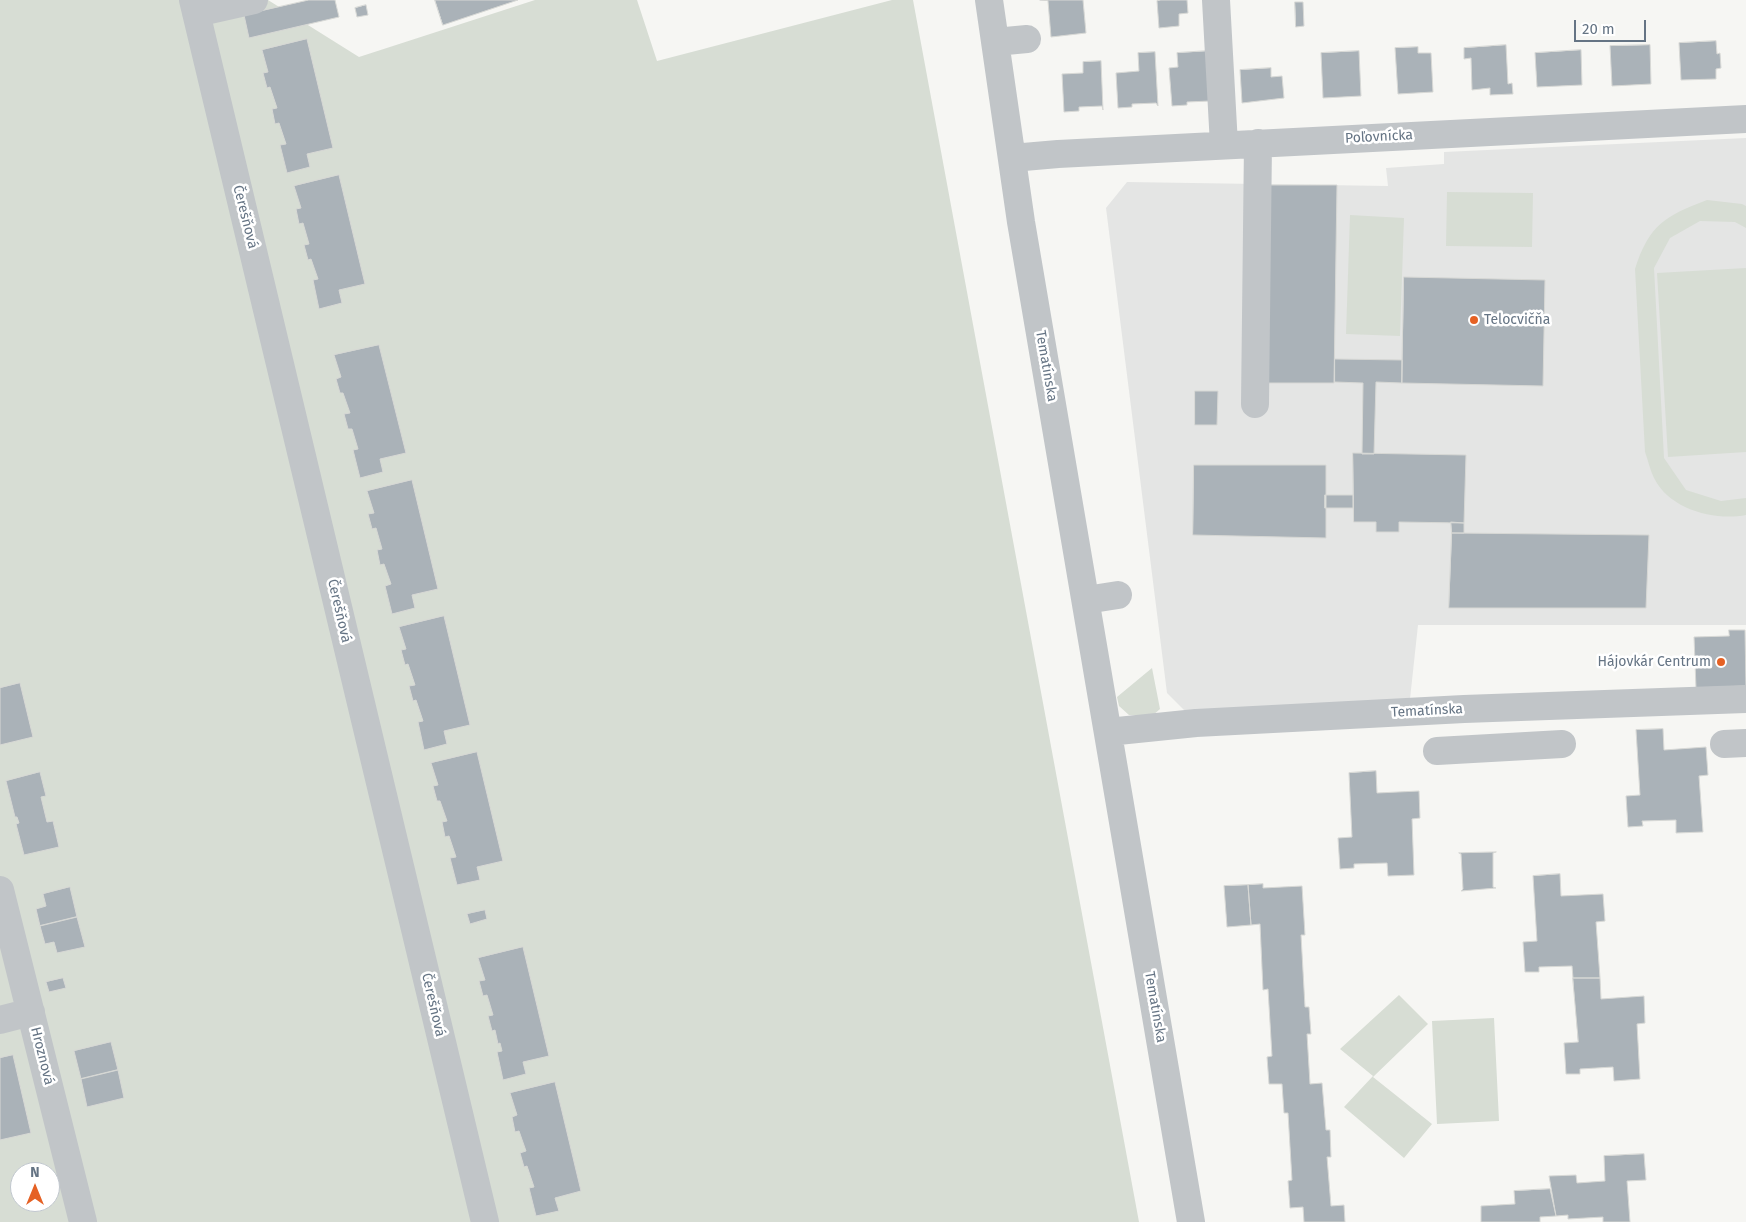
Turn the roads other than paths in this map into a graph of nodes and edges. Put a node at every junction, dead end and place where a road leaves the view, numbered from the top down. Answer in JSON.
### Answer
{"nodes":[{"id":1,"x":254,"y":0,"type":"edge"},
{"id":2,"x":988,"y":0,"type":"edge"},
{"id":3,"x":1216,"y":0,"type":"edge"},
{"id":4,"x":194,"y":7,"type":"edge"},
{"id":5,"x":1028,"y":39,"type":"dead end"},
{"id":6,"x":995,"y":42,"type":"junction"},
{"id":7,"x":1746,"y":119,"type":"edge"},
{"id":8,"x":1258,"y":143,"type":"junction"},
{"id":9,"x":1224,"y":145,"type":"junction"},
{"id":10,"x":1012,"y":158,"type":"junction"},
{"id":11,"x":1255,"y":404,"type":"dead end"},
{"id":12,"x":1118,"y":595,"type":"dead end"},
{"id":13,"x":1086,"y":600,"type":"junction"},
{"id":14,"x":1746,"y":699,"type":"edge"},
{"id":15,"x":1436,"y":710,"type":"junction"},
{"id":16,"x":1108,"y":732,"type":"junction"},
{"id":17,"x":1562,"y":744,"type":"dead end"},
{"id":18,"x":0,"y":890,"type":"edge"},
{"id":19,"x":31,"y":1012,"type":"junction"},
{"id":20,"x":0,"y":1020,"type":"edge"},
{"id":21,"x":83,"y":1222,"type":"edge"},
{"id":22,"x":484,"y":1222,"type":"edge"},
{"id":23,"x":1191,"y":1222,"type":"edge"}],
"edges":[{"from":1,"to":4,"type":"street"},
{"from":2,"to":6,"type":"street","name":"Tematínska"},
{"from":3,"to":9,"type":"street"},
{"from":4,"to":22,"type":"street","name":"Čerešňová"},
{"from":5,"to":6,"type":"street"},
{"from":6,"to":10,"type":"street","name":"Tematínska"},
{"from":7,"to":8,"type":"street","name":"Poľovnícka"},
{"from":8,"to":9,"type":"street","name":"Poľovnícka"},
{"from":8,"to":11,"type":"street"},
{"from":9,"to":10,"type":"street","name":"Poľovnícka"},
{"from":10,"to":13,"type":"street","name":"Tematínska"},
{"from":12,"to":13,"type":"street"},
{"from":13,"to":16,"type":"street","name":"Tematínska"},
{"from":14,"to":15,"type":"street","name":"Tematínska"},
{"from":15,"to":16,"type":"street","name":"Tematínska"},
{"from":15,"to":17,"type":"street"},
{"from":16,"to":23,"type":"street","name":"Tematínska"},
{"from":18,"to":19,"type":"street","name":"Hroznová"},
{"from":19,"to":20,"type":"street"},
{"from":19,"to":21,"type":"street","name":"Hroznová"}]}
